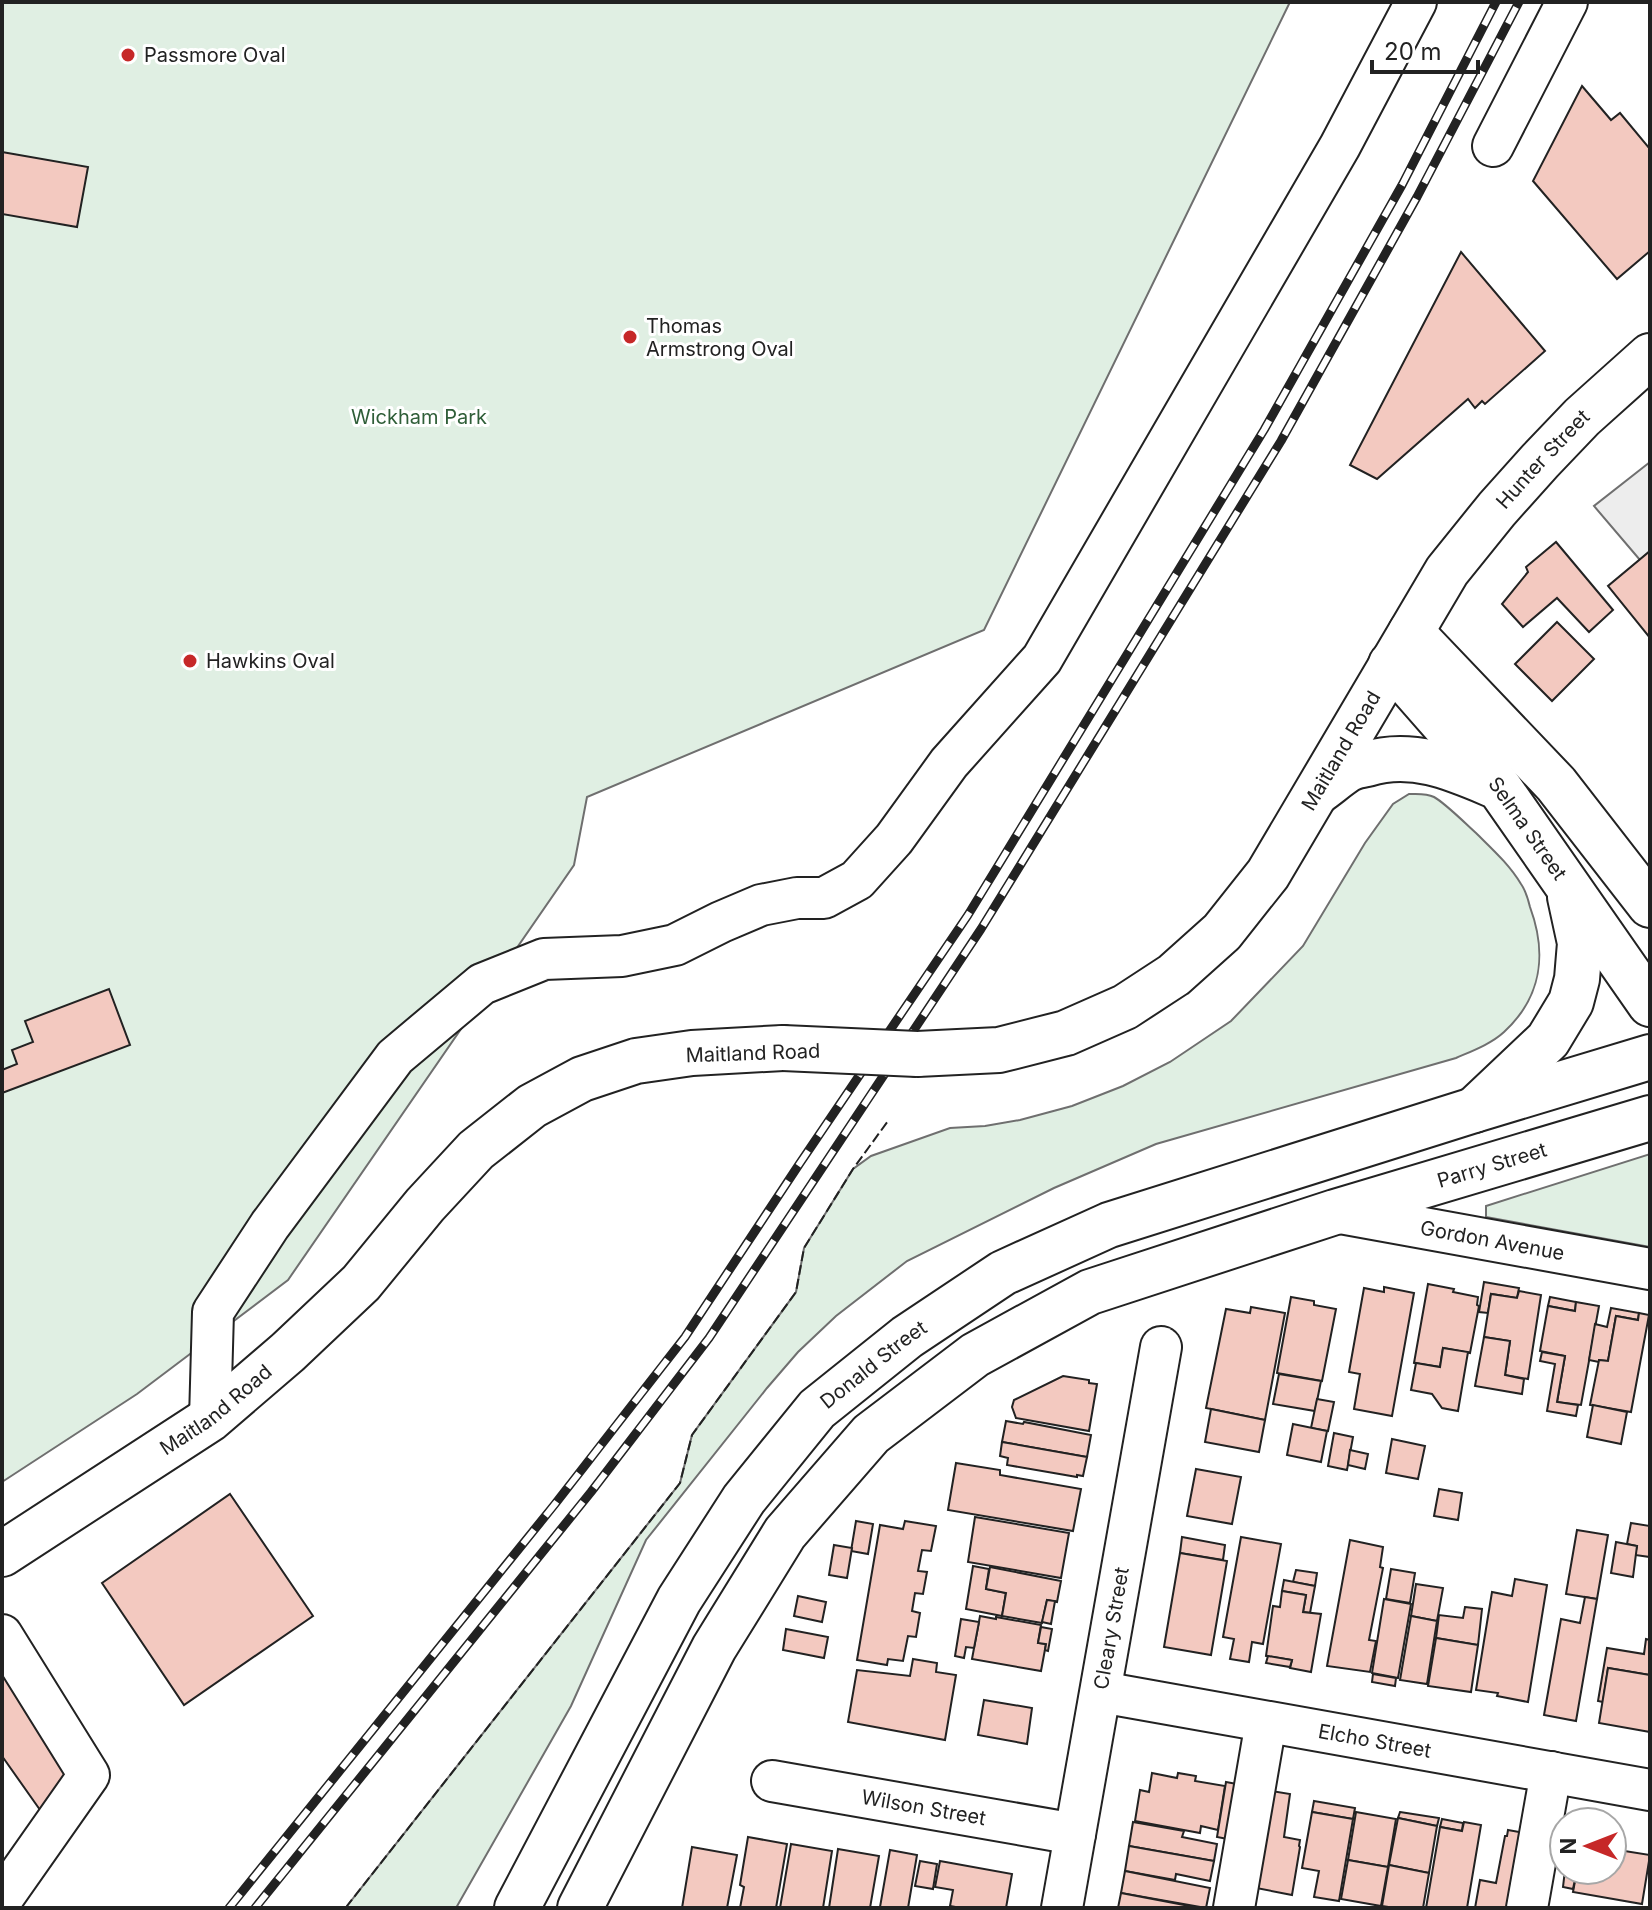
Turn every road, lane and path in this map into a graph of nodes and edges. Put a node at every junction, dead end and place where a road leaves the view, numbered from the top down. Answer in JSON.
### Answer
{"nodes":[{"id":1,"x":1416,"y":2,"type":"edge"},
{"id":2,"x":1567,"y":2,"type":"edge"},
{"id":3,"x":1493,"y":146,"type":"dead end"},
{"id":4,"x":1650,"y":356,"type":"edge"},
{"id":5,"x":1447,"y":571,"type":"joint"},
{"id":6,"x":1401,"y":648,"type":"junction"},
{"id":7,"x":1498,"y":786,"type":"junction"},
{"id":8,"x":1317,"y":793,"type":"junction"},
{"id":9,"x":1567,"y":884,"type":"junction"},
{"id":10,"x":1650,"y":905,"type":"edge"},
{"id":11,"x":1650,"y":1004,"type":"edge"},
{"id":12,"x":1650,"y":1057,"type":"edge"},
{"id":13,"x":1474,"y":1110,"type":"junction"},
{"id":14,"x":1650,"y":1118,"type":"edge"},
{"id":15,"x":1335,"y":1212,"type":"junction"},
{"id":16,"x":1650,"y":1269,"type":"edge"},
{"id":17,"x":1161,"y":1347,"type":"dead end"},
{"id":18,"x":210,"y":1419,"type":"junction"},
{"id":19,"x":2,"y":1554,"type":"edge"},
{"id":20,"x":2,"y":1635,"type":"edge"},
{"id":21,"x":1101,"y":1692,"type":"junction"},
{"id":22,"x":1266,"y":1722,"type":"junction"},
{"id":23,"x":1551,"y":1772,"type":"junction"},
{"id":24,"x":772,"y":1781,"type":"dead end"},
{"id":25,"x":1650,"y":1790,"type":"edge"},
{"id":26,"x":1075,"y":1834,"type":"junction"},
{"id":27,"x":2,"y":1899,"type":"edge"},
{"id":28,"x":517,"y":1908,"type":"edge"},
{"id":29,"x":580,"y":1908,"type":"edge"},
{"id":30,"x":1062,"y":1908,"type":"edge"},
{"id":31,"x":1234,"y":1908,"type":"edge"},
{"id":32,"x":1527,"y":1908,"type":"edge"}],
"edges":[{"from":1,"to":18,"type":"street"},
{"from":2,"to":3,"type":"street"},
{"from":4,"to":5,"type":"main road","name":"Hunter Street"},
{"from":5,"to":6,"type":"main road","name":"Maitland Road"},
{"from":6,"to":7,"type":"main road","name":"Selma Street"},
{"from":6,"to":8,"type":"main road","name":"Maitland Road"},
{"from":6,"to":10,"type":"main road"},
{"from":7,"to":8,"type":"main road"},
{"from":7,"to":9,"type":"main road","name":"Selma Street"},
{"from":8,"to":18,"type":"main road","name":"Maitland Road","bridge":true},
{"from":9,"to":11,"type":"main road","name":"Selma Street"},
{"from":9,"to":13,"type":"main road"},
{"from":12,"to":13,"type":"main road"},
{"from":13,"to":28,"type":"main road","name":"Donald Street"},
{"from":14,"to":15,"type":"main road","name":"Parry Street"},
{"from":15,"to":16,"type":"street","name":"Gordon Avenue"},
{"from":15,"to":29,"type":"main road"},
{"from":17,"to":21,"type":"street","name":"Cleary Street"},
{"from":18,"to":19,"type":"main road","name":"Maitland Road"},
{"from":20,"to":27,"type":"street"},
{"from":21,"to":22,"type":"street","name":"Elcho Street"},
{"from":21,"to":26,"type":"street","name":"Cleary Street"},
{"from":22,"to":23,"type":"street","name":"Elcho Street"},
{"from":22,"to":31,"type":"street"},
{"from":23,"to":25,"type":"street","name":"Elcho Street"},
{"from":23,"to":32,"type":"street"},
{"from":24,"to":26,"type":"street","name":"Wilson Street"},
{"from":26,"to":30,"type":"street","name":"Cleary Street"}]}
